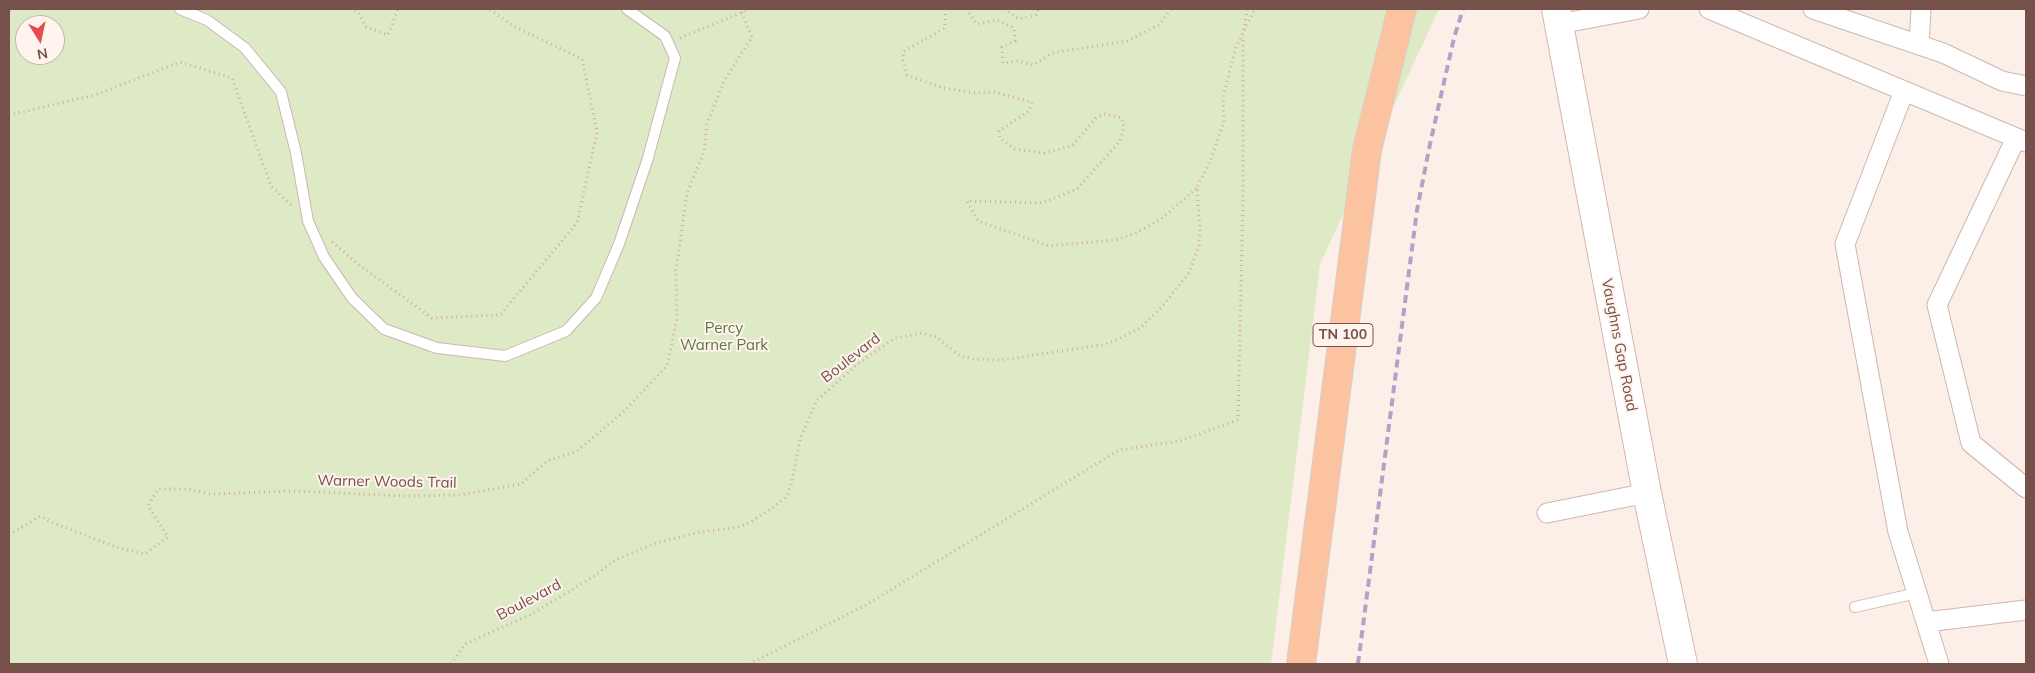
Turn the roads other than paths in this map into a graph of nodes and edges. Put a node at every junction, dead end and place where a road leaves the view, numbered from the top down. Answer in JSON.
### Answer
{"nodes":[{"id":1,"x":180,"y":9,"type":"edge"},
{"id":2,"x":627,"y":9,"type":"edge"},
{"id":3,"x":1402,"y":9,"type":"edge"},
{"id":4,"x":1639,"y":9,"type":"edge"},
{"id":5,"x":1710,"y":9,"type":"edge"},
{"id":6,"x":1813,"y":9,"type":"edge"},
{"id":7,"x":1920,"y":9,"type":"edge"},
{"id":8,"x":1557,"y":16,"type":"edge"},
{"id":9,"x":1919,"y":45,"type":"junction"},
{"id":10,"x":2026,"y":86,"type":"edge"},
{"id":11,"x":1904,"y":91,"type":"junction"},
{"id":12,"x":2021,"y":140,"type":"edge"},
{"id":13,"x":2026,"y":488,"type":"edge"},
{"id":14,"x":1647,"y":493,"type":"junction"},
{"id":15,"x":1547,"y":513,"type":"dead end"},
{"id":16,"x":1917,"y":594,"type":"junction"},
{"id":17,"x":1855,"y":607,"type":"dead end"},
{"id":18,"x":2026,"y":610,"type":"edge"},
{"id":19,"x":1926,"y":622,"type":"junction"},
{"id":20,"x":1301,"y":664,"type":"edge"},
{"id":21,"x":1683,"y":664,"type":"edge"},
{"id":22,"x":1939,"y":664,"type":"edge"}],
"edges":[{"from":1,"to":2,"type":"lane"},
{"from":3,"to":20,"type":"main road","number":"TN 100"},
{"from":4,"to":8,"type":"street","name":"Vaughns Gap Road"},
{"from":5,"to":11,"type":"street"},
{"from":6,"to":9,"type":"street"},
{"from":7,"to":9,"type":"street"},
{"from":8,"to":14,"type":"street","name":"Vaughns Gap Road"},
{"from":9,"to":10,"type":"street"},
{"from":11,"to":12,"type":"street"},
{"from":11,"to":16,"type":"street"},
{"from":12,"to":13,"type":"street"},
{"from":14,"to":15,"type":"street"},
{"from":14,"to":21,"type":"street","name":"Vaughns Gap Road"},
{"from":16,"to":17,"type":"lane"},
{"from":16,"to":19,"type":"street"},
{"from":18,"to":19,"type":"street"},
{"from":19,"to":22,"type":"street"}]}
